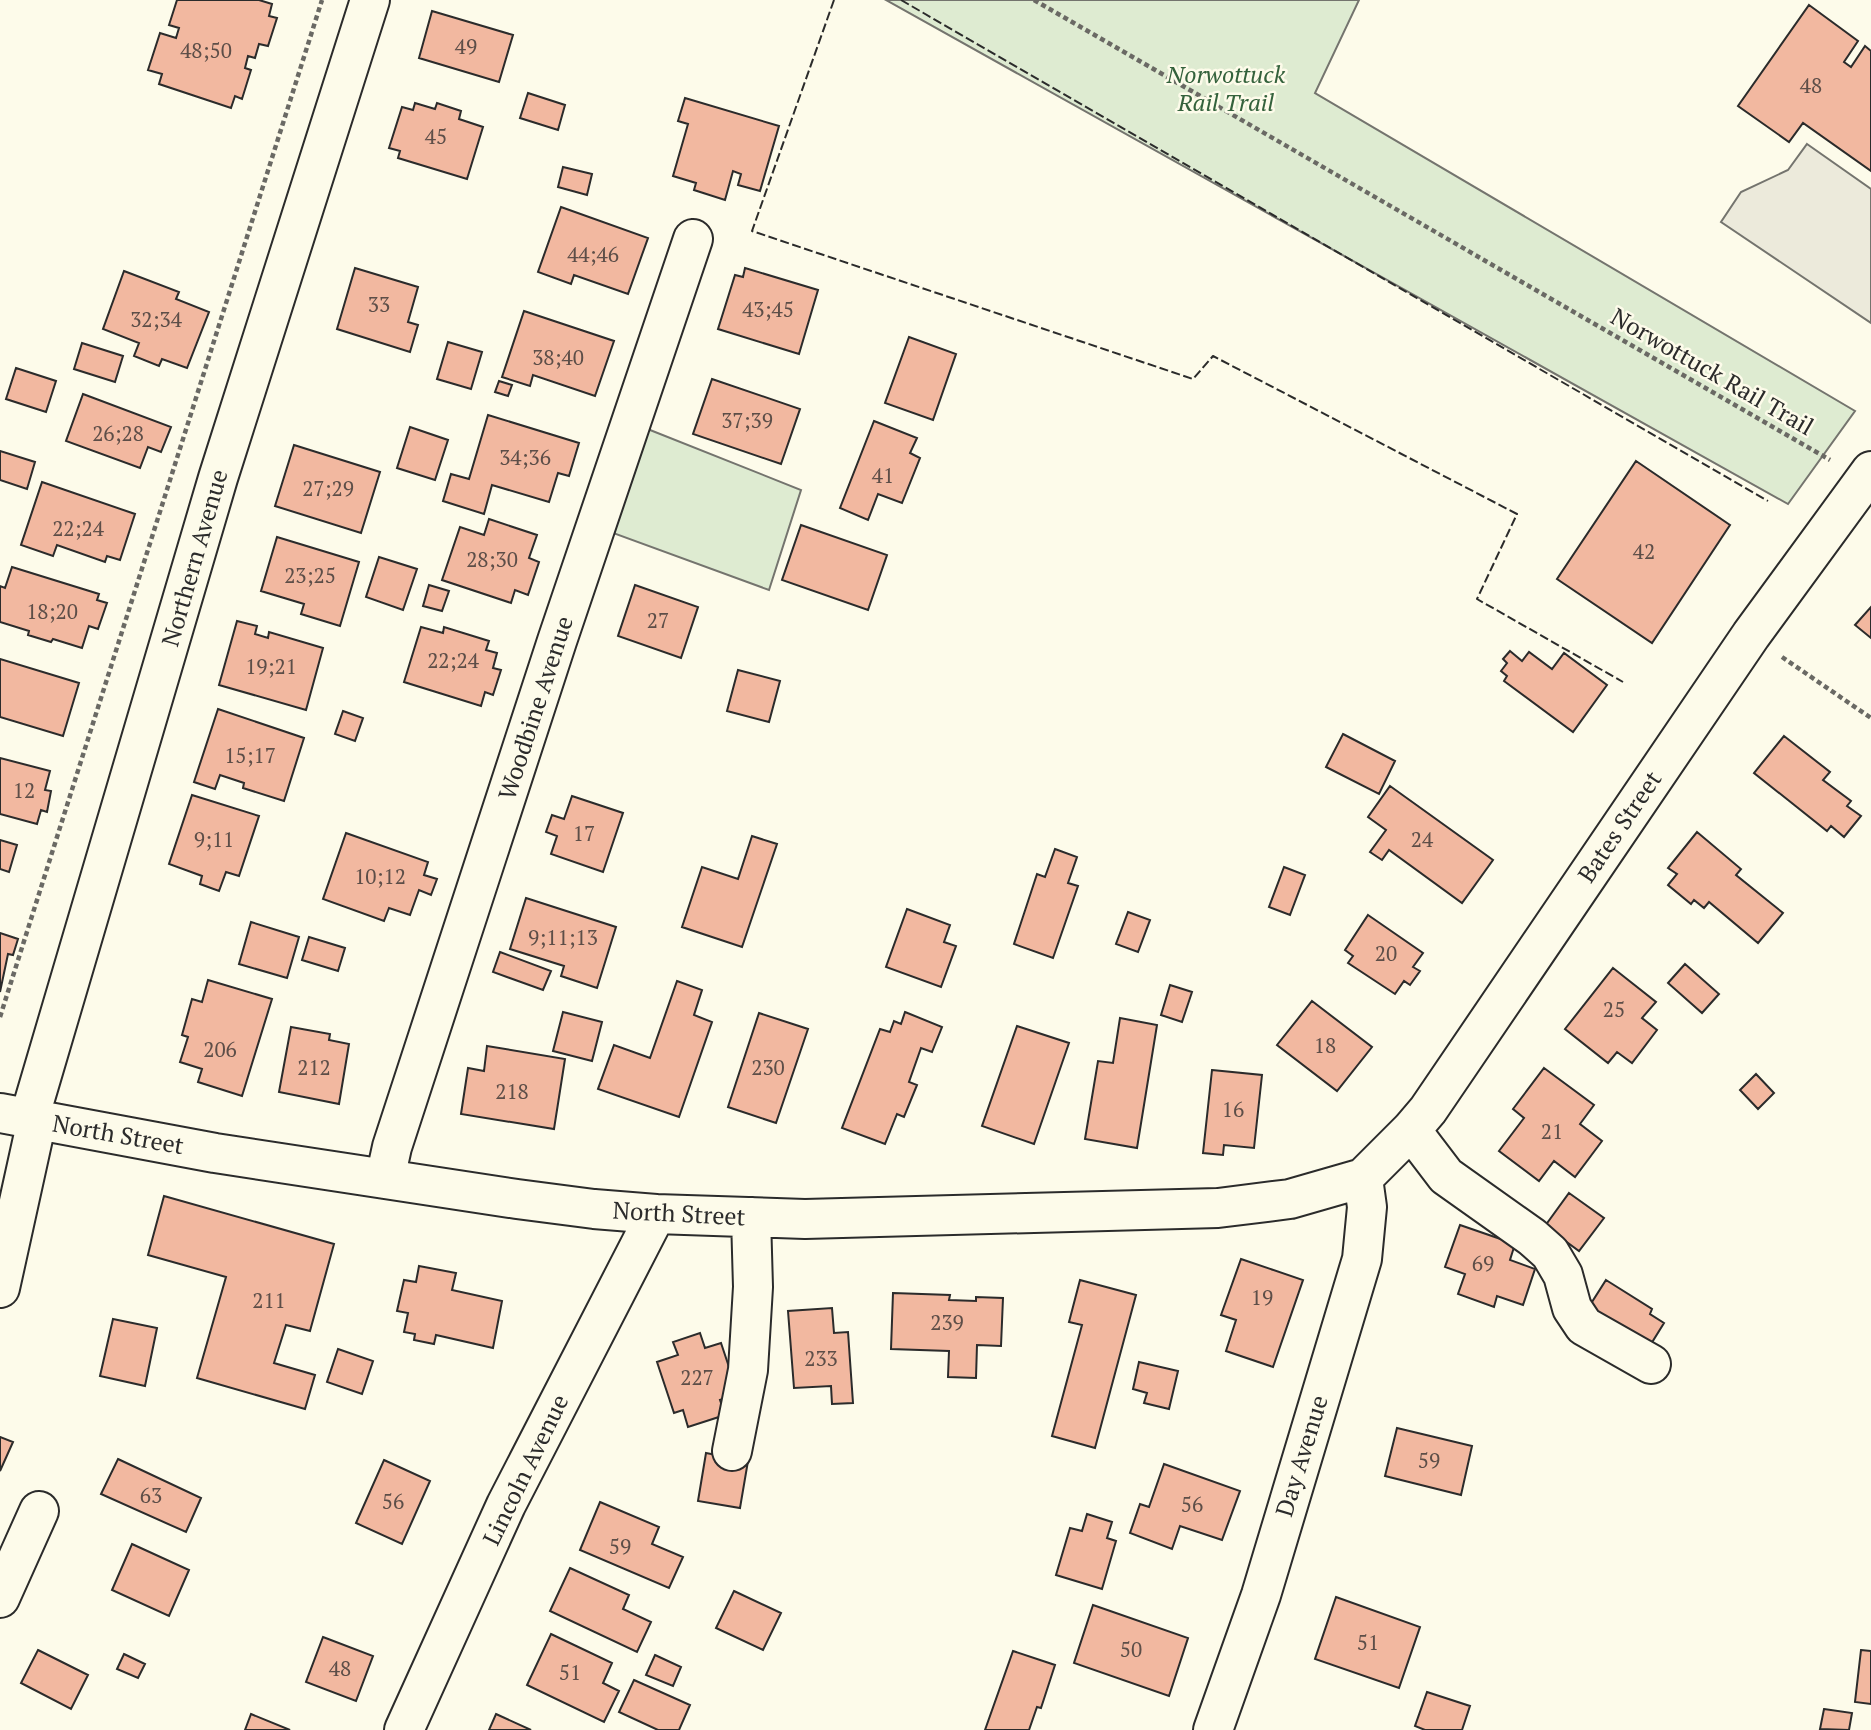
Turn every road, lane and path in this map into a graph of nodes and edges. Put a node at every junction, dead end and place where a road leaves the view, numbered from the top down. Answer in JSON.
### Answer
{"nodes":[{"id":1,"x":322,"y":0,"type":"edge"},
{"id":2,"x":370,"y":0,"type":"edge"},
{"id":3,"x":1034,"y":0,"type":"edge"},
{"id":4,"x":693,"y":239,"type":"dead end"},
{"id":5,"x":1827,"y":459,"type":"dead end"},
{"id":6,"x":1871,"y":471,"type":"edge"},
{"id":7,"x":1751,"y":635,"type":"junction"},
{"id":8,"x":1871,"y":718,"type":"edge"},
{"id":9,"x":0,"y":1017,"type":"edge"},
{"id":10,"x":22,"y":1117,"type":"edge"},
{"id":11,"x":1411,"y":1130,"type":"junction"},
{"id":12,"x":1363,"y":1178,"type":"junction"},
{"id":13,"x":385,"y":1179,"type":"junction"},
{"id":14,"x":656,"y":1214,"type":"junction"},
{"id":15,"x":751,"y":1217,"type":"junction"},
{"id":16,"x":0,"y":1287,"type":"edge"},
{"id":17,"x":1651,"y":1364,"type":"dead end"},
{"id":18,"x":732,"y":1451,"type":"dead end"},
{"id":19,"x":39,"y":1510,"type":"dead end"},
{"id":20,"x":0,"y":1598,"type":"edge"},
{"id":21,"x":404,"y":1730,"type":"edge"},
{"id":22,"x":1213,"y":1730,"type":"edge"}],
"edges":[{"from":1,"to":9,"type":"path"},
{"from":2,"to":10,"type":"street","name":"Northern Avenue"},
{"from":3,"to":5,"type":"path","name":"Norwottuck Rail Trail"},
{"from":4,"to":13,"type":"street","name":"Woodbine Avenue"},
{"from":6,"to":7,"type":"street","name":"Bates Street"},
{"from":7,"to":8,"type":"path"},
{"from":7,"to":11,"type":"street","name":"Bates Street"},
{"from":10,"to":13,"type":"street","name":"North Street"},
{"from":10,"to":16,"type":"street","name":"Northern Avenue"},
{"from":11,"to":12,"type":"street","name":"Bates Street"},
{"from":11,"to":17,"type":"street"},
{"from":12,"to":15,"type":"street","name":"North Street"},
{"from":12,"to":22,"type":"street","name":"Day Avenue"},
{"from":13,"to":14,"type":"street","name":"North Street"},
{"from":14,"to":15,"type":"street","name":"North Street"},
{"from":14,"to":21,"type":"street","name":"Lincoln Avenue"},
{"from":15,"to":18,"type":"street"},
{"from":19,"to":20,"type":"street"}]}
